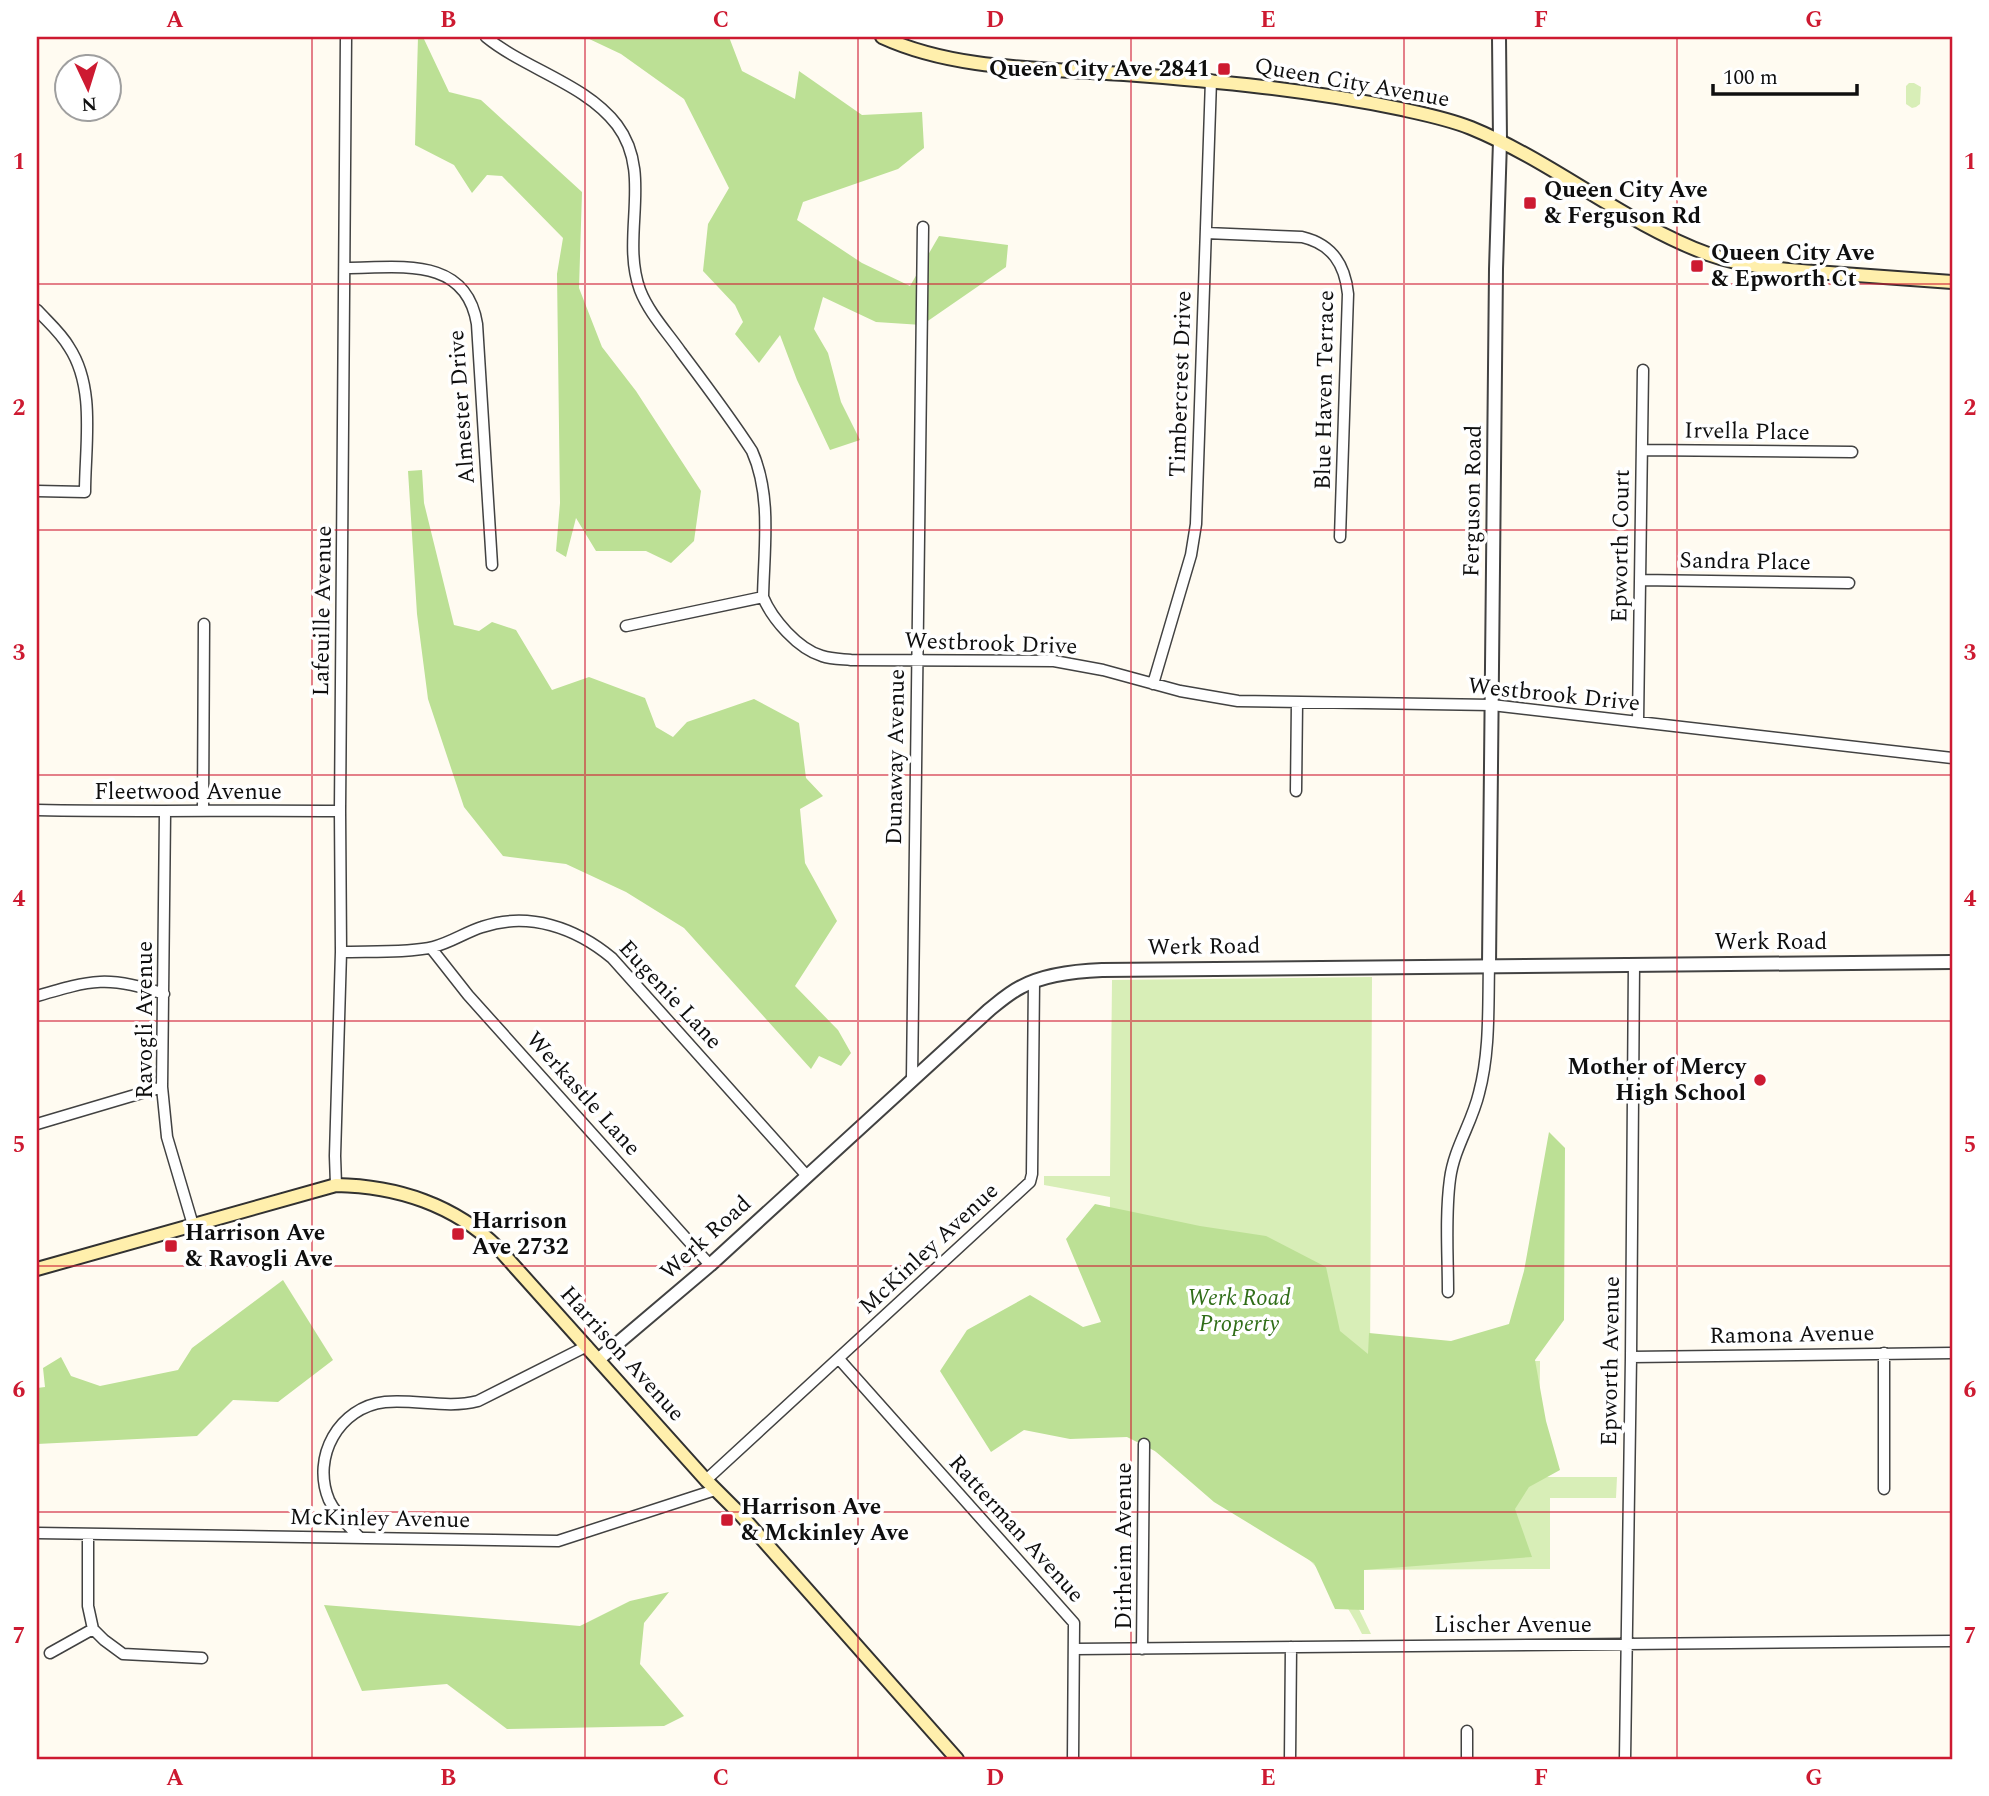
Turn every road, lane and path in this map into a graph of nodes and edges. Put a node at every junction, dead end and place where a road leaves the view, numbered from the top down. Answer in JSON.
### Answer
{"nodes":[{"id":1,"x":346,"y":37,"type":"edge"},
{"id":2,"x":486,"y":37,"type":"edge"},
{"id":3,"x":882,"y":37,"type":"edge"},
{"id":4,"x":1499,"y":37,"type":"edge"},
{"id":5,"x":1211,"y":80,"type":"junction"},
{"id":6,"x":1500,"y":141,"type":"junction"},
{"id":7,"x":923,"y":227,"type":"dead end"},
{"id":8,"x":1206,"y":233,"type":"junction"},
{"id":9,"x":346,"y":268,"type":"junction"},
{"id":10,"x":1952,"y":282,"type":"edge"},
{"id":11,"x":37,"y":310,"type":"edge"},
{"id":12,"x":1643,"y":370,"type":"dead end"},
{"id":13,"x":1642,"y":450,"type":"junction"},
{"id":14,"x":1852,"y":452,"type":"dead end"},
{"id":15,"x":37,"y":491,"type":"edge"},
{"id":16,"x":1340,"y":537,"type":"dead end"},
{"id":17,"x":492,"y":565,"type":"dead end"},
{"id":18,"x":1640,"y":580,"type":"junction"},
{"id":19,"x":1849,"y":583,"type":"dead end"},
{"id":20,"x":763,"y":597,"type":"junction"},
{"id":21,"x":204,"y":624,"type":"dead end"},
{"id":22,"x":626,"y":626,"type":"dead end"},
{"id":23,"x":917,"y":660,"type":"junction"},
{"id":24,"x":1153,"y":684,"type":"junction"},
{"id":25,"x":1297,"y":702,"type":"junction"},
{"id":26,"x":1492,"y":705,"type":"junction"},
{"id":27,"x":1638,"y":722,"type":"junction"},
{"id":28,"x":1952,"y":758,"type":"edge"},
{"id":29,"x":1296,"y":792,"type":"dead end"},
{"id":30,"x":37,"y":810,"type":"edge"},
{"id":31,"x":203,"y":810,"type":"junction"},
{"id":32,"x":340,"y":811,"type":"junction"},
{"id":33,"x":165,"y":813,"type":"junction"},
{"id":34,"x":431,"y":948,"type":"junction"},
{"id":35,"x":341,"y":952,"type":"junction"},
{"id":36,"x":1952,"y":962,"type":"edge"},
{"id":37,"x":1634,"y":964,"type":"junction"},
{"id":38,"x":1489,"y":965,"type":"junction"},
{"id":39,"x":1034,"y":982,"type":"junction"},
{"id":40,"x":164,"y":994,"type":"junction"},
{"id":41,"x":37,"y":996,"type":"edge"},
{"id":42,"x":912,"y":1078,"type":"junction"},
{"id":43,"x":162,"y":1087,"type":"junction"},
{"id":44,"x":37,"y":1124,"type":"edge"},
{"id":45,"x":807,"y":1176,"type":"junction"},
{"id":46,"x":336,"y":1185,"type":"junction"},
{"id":47,"x":192,"y":1225,"type":"junction"},
{"id":48,"x":709,"y":1265,"type":"junction"},
{"id":49,"x":37,"y":1269,"type":"edge"},
{"id":50,"x":1448,"y":1292,"type":"dead end"},
{"id":51,"x":587,"y":1346,"type":"junction"},
{"id":52,"x":1884,"y":1353,"type":"junction"},
{"id":53,"x":1952,"y":1353,"type":"edge"},
{"id":54,"x":1631,"y":1357,"type":"junction"},
{"id":55,"x":598,"y":1359,"type":"junction"},
{"id":56,"x":839,"y":1359,"type":"junction"},
{"id":57,"x":1144,"y":1444,"type":"dead end"},
{"id":58,"x":706,"y":1480,"type":"junction"},
{"id":59,"x":1884,"y":1489,"type":"dead end"},
{"id":60,"x":715,"y":1490,"type":"junction"},
{"id":61,"x":37,"y":1533,"type":"edge"},
{"id":62,"x":88,"y":1534,"type":"junction"},
{"id":63,"x":360,"y":1538,"type":"junction"},
{"id":64,"x":93,"y":1629,"type":"junction"},
{"id":65,"x":1952,"y":1642,"type":"edge"},
{"id":66,"x":1626,"y":1644,"type":"junction"},
{"id":67,"x":1291,"y":1647,"type":"junction"},
{"id":68,"x":1075,"y":1649,"type":"junction"},
{"id":69,"x":1142,"y":1649,"type":"junction"},
{"id":70,"x":50,"y":1654,"type":"dead end"},
{"id":71,"x":202,"y":1658,"type":"dead end"},
{"id":72,"x":1467,"y":1731,"type":"dead end"},
{"id":73,"x":957,"y":1759,"type":"edge"},
{"id":74,"x":1073,"y":1759,"type":"edge"},
{"id":75,"x":1290,"y":1759,"type":"edge"},
{"id":76,"x":1467,"y":1759,"type":"edge"},
{"id":77,"x":1625,"y":1759,"type":"edge"}],
"edges":[{"from":1,"to":9,"type":"street","name":"Lafeuille Avenue"},
{"from":2,"to":20,"type":"street"},
{"from":3,"to":5,"type":"main road","name":"Queen City Avenue"},
{"from":4,"to":6,"type":"street","name":"Ferguson Road"},
{"from":5,"to":6,"type":"main road","name":"Queen City Avenue"},
{"from":5,"to":8,"type":"street","name":"Timbercrest Drive"},
{"from":6,"to":10,"type":"main road","name":"Queen City Avenue"},
{"from":6,"to":26,"type":"street","name":"Ferguson Road"},
{"from":7,"to":23,"type":"street","name":"Dunaway Avenue"},
{"from":8,"to":16,"type":"street","name":"Blue Haven Terrace"},
{"from":8,"to":24,"type":"street","name":"Timbercrest Drive"},
{"from":9,"to":17,"type":"street","name":"Almester Drive"},
{"from":9,"to":32,"type":"street","name":"Lafeuille Avenue"},
{"from":11,"to":15,"type":"street"},
{"from":12,"to":13,"type":"street","name":"Epworth Court"},
{"from":13,"to":14,"type":"street","name":"Irvella Place"},
{"from":13,"to":18,"type":"street","name":"Epworth Court"},
{"from":18,"to":19,"type":"street","name":"Sandra Place"},
{"from":18,"to":27,"type":"street","name":"Epworth Court"},
{"from":20,"to":22,"type":"street"},
{"from":20,"to":23,"type":"street","name":"Westbrook Drive"},
{"from":21,"to":31,"type":"street"},
{"from":23,"to":24,"type":"street","name":"Westbrook Drive"},
{"from":23,"to":42,"type":"street","name":"Dunaway Avenue"},
{"from":24,"to":25,"type":"street","name":"Westbrook Drive"},
{"from":25,"to":26,"type":"street","name":"Westbrook Drive"},
{"from":25,"to":29,"type":"street"},
{"from":26,"to":27,"type":"street","name":"Westbrook Drive"},
{"from":26,"to":38,"type":"street","name":"Ferguson Road"},
{"from":27,"to":28,"type":"street","name":"Westbrook Drive"},
{"from":30,"to":33,"type":"street","name":"Fleetwood Avenue"},
{"from":31,"to":32,"type":"street","name":"Fleetwood Avenue"},
{"from":31,"to":33,"type":"street","name":"Fleetwood Avenue"},
{"from":32,"to":35,"type":"street","name":"Lafeuille Avenue"},
{"from":33,"to":40,"type":"street","name":"Ravogli Avenue"},
{"from":34,"to":35,"type":"street","name":"Eugenie Lane"},
{"from":34,"to":45,"type":"street","name":"Eugenie Lane"},
{"from":34,"to":48,"type":"street","name":"Werkastle Lane"},
{"from":35,"to":46,"type":"street","name":"Lafeuille Avenue"},
{"from":36,"to":37,"type":"street","name":"Werk Road"},
{"from":37,"to":38,"type":"street","name":"Werk Road"},
{"from":37,"to":54,"type":"street","name":"Epworth Avenue"},
{"from":38,"to":39,"type":"street","name":"Werk Road"},
{"from":38,"to":50,"type":"street"},
{"from":39,"to":42,"type":"street","name":"Werk Road"},
{"from":39,"to":56,"type":"street","name":"McKinley Avenue"},
{"from":40,"to":41,"type":"street"},
{"from":40,"to":43,"type":"street","name":"Ravogli Avenue"},
{"from":42,"to":45,"type":"street","name":"Werk Road"},
{"from":43,"to":44,"type":"street"},
{"from":43,"to":47,"type":"street","name":"Ravogli Avenue"},
{"from":45,"to":48,"type":"street","name":"Werk Road"},
{"from":46,"to":47,"type":"main road","name":"Harrison Avenue"},
{"from":46,"to":51,"type":"main road","name":"Harrison Avenue"},
{"from":47,"to":49,"type":"main road","name":"Harrison Avenue"},
{"from":48,"to":55,"type":"street","name":"Werk Road"},
{"from":51,"to":55,"type":"main road","name":"Harrison Avenue"},
{"from":51,"to":63,"type":"street"},
{"from":52,"to":53,"type":"street","name":"Ramona Avenue"},
{"from":52,"to":54,"type":"street","name":"Ramona Avenue"},
{"from":52,"to":59,"type":"street"},
{"from":54,"to":66,"type":"street","name":"Epworth Avenue"},
{"from":55,"to":58,"type":"main road","name":"Harrison Avenue"},
{"from":56,"to":58,"type":"street","name":"McKinley Avenue"},
{"from":56,"to":68,"type":"street","name":"Ratterman Avenue"},
{"from":57,"to":69,"type":"street","name":"Dirheim Avenue"},
{"from":58,"to":60,"type":"main road","name":"Harrison Avenue"},
{"from":60,"to":63,"type":"street","name":"McKinley Avenue"},
{"from":60,"to":73,"type":"main road","name":"Harrison Avenue"},
{"from":61,"to":62,"type":"street","name":"McKinley Avenue"},
{"from":62,"to":63,"type":"street","name":"McKinley Avenue"},
{"from":62,"to":64,"type":"street"},
{"from":64,"to":70,"type":"street"},
{"from":64,"to":71,"type":"street"},
{"from":65,"to":66,"type":"street","name":"Lischer Avenue"},
{"from":66,"to":67,"type":"street","name":"Lischer Avenue"},
{"from":66,"to":77,"type":"street","name":"Epworth Avenue"},
{"from":67,"to":69,"type":"street","name":"Lischer Avenue"},
{"from":67,"to":75,"type":"street"},
{"from":68,"to":69,"type":"street","name":"Lischer Avenue"},
{"from":68,"to":74,"type":"street","name":"Ratterman Avenue"},
{"from":72,"to":76,"type":"street"}]}
